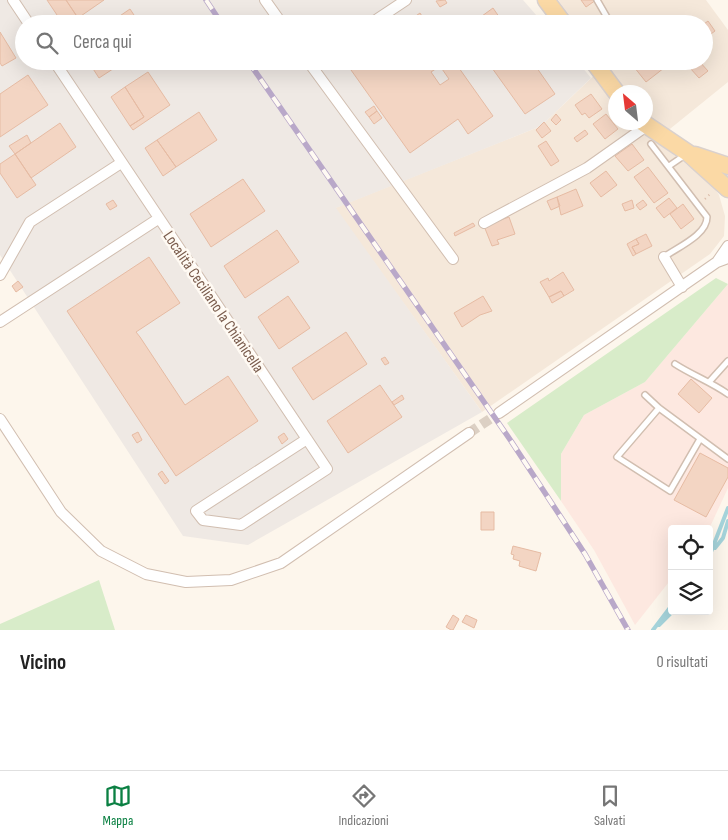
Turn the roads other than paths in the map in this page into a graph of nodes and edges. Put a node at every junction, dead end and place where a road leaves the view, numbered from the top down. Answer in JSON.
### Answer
{"nodes":[{"id":1,"x":13,"y":0,"type":"edge"},
{"id":2,"x":265,"y":0,"type":"edge"},
{"id":3,"x":406,"y":0,"type":"edge"},
{"id":4,"x":596,"y":0,"type":"edge"},
{"id":5,"x":546,"y":1,"type":"edge"},
{"id":6,"x":23,"y":15,"type":"edge"},
{"id":7,"x":276,"y":15,"type":"edge"},
{"id":8,"x":384,"y":15,"type":"edge"},
{"id":9,"x":557,"y":15,"type":"edge"},
{"id":10,"x":605,"y":15,"type":"edge"},
{"id":11,"x":60,"y":70,"type":"edge"},
{"id":12,"x":316,"y":70,"type":"edge"},
{"id":13,"x":600,"y":70,"type":"edge"},
{"id":14,"x":611,"y":85,"type":"edge"},
{"id":15,"x":636,"y":130,"type":"edge"},
{"id":16,"x":651,"y":130,"type":"edge"},
{"id":17,"x":651,"y":144,"type":"dead end"},
{"id":18,"x":688,"y":153,"type":"junction"},
{"id":19,"x":121,"y":163,"type":"junction"},
{"id":20,"x":669,"y":166,"type":"junction"},
{"id":21,"x":728,"y":166,"type":"edge"},
{"id":22,"x":721,"y":188,"type":"edge"},
{"id":23,"x":158,"y":219,"type":"junction"},
{"id":24,"x":484,"y":223,"type":"dead end"},
{"id":25,"x":728,"y":246,"type":"edge"},
{"id":26,"x":664,"y":257,"type":"joint"},
{"id":27,"x":728,"y":258,"type":"edge"},
{"id":28,"x":453,"y":259,"type":"dead end"},
{"id":29,"x":717,"y":262,"type":"junction"},
{"id":30,"x":0,"y":275,"type":"edge"},
{"id":31,"x":682,"y":287,"type":"junction"},
{"id":32,"x":0,"y":322,"type":"edge"},
{"id":33,"x":728,"y":361,"type":"edge"},
{"id":34,"x":674,"y":364,"type":"dead end"},
{"id":35,"x":710,"y":381,"type":"junction"},
{"id":36,"x":728,"y":394,"type":"edge"},
{"id":37,"x":645,"y":395,"type":"dead end"},
{"id":38,"x":659,"y":408,"type":"junction"},
{"id":39,"x":498,"y":413,"type":"tunnel mouth"},
{"id":40,"x":0,"y":419,"type":"edge"},
{"id":41,"x":469,"y":432,"type":"tunnel mouth"},
{"id":42,"x":700,"y":438,"type":"junction"},
{"id":43,"x":307,"y":439,"type":"junction"},
{"id":44,"x":728,"y":459,"type":"edge"}],
"edges":[{"from":1,"to":6,"type":"street"},
{"from":2,"to":7,"type":"street"},
{"from":3,"to":8,"type":"street"},
{"from":4,"to":10,"type":"lane"},
{"from":5,"to":9,"type":"main road"},
{"from":11,"to":19,"type":"street","name":"Località Ceciliano la Chianicella"},
{"from":12,"to":28,"type":"street"},
{"from":13,"to":14,"type":"main road"},
{"from":15,"to":24,"type":"street"},
{"from":16,"to":18,"type":"main road"},
{"from":17,"to":20,"type":"lane"},
{"from":18,"to":20,"type":"lane"},
{"from":18,"to":21,"type":"main road"},
{"from":18,"to":22,"type":"main road"},
{"from":19,"to":23,"type":"street","name":"Località Ceciliano la Chianicella"},
{"from":19,"to":30,"type":"street"},
{"from":20,"to":26,"type":"lane"},
{"from":23,"to":32,"type":"street"},
{"from":23,"to":43,"type":"street","name":"Località Ceciliano la Chianicella"},
{"from":25,"to":29,"type":"street"},
{"from":26,"to":31,"type":"street"},
{"from":27,"to":29,"type":"street"},
{"from":29,"to":31,"type":"street"},
{"from":31,"to":39,"type":"street"},
{"from":33,"to":35,"type":"lane"},
{"from":34,"to":35,"type":"lane"},
{"from":35,"to":36,"type":"lane"},
{"from":37,"to":38,"type":"lane"},
{"from":38,"to":42,"type":"lane"},
{"from":38,"to":42,"type":"lane"},
{"from":40,"to":41,"type":"street"},
{"from":42,"to":44,"type":"lane"},
{"from":43,"to":43,"type":"street","name":"Località Ceciliano la Chianicella"}]}
